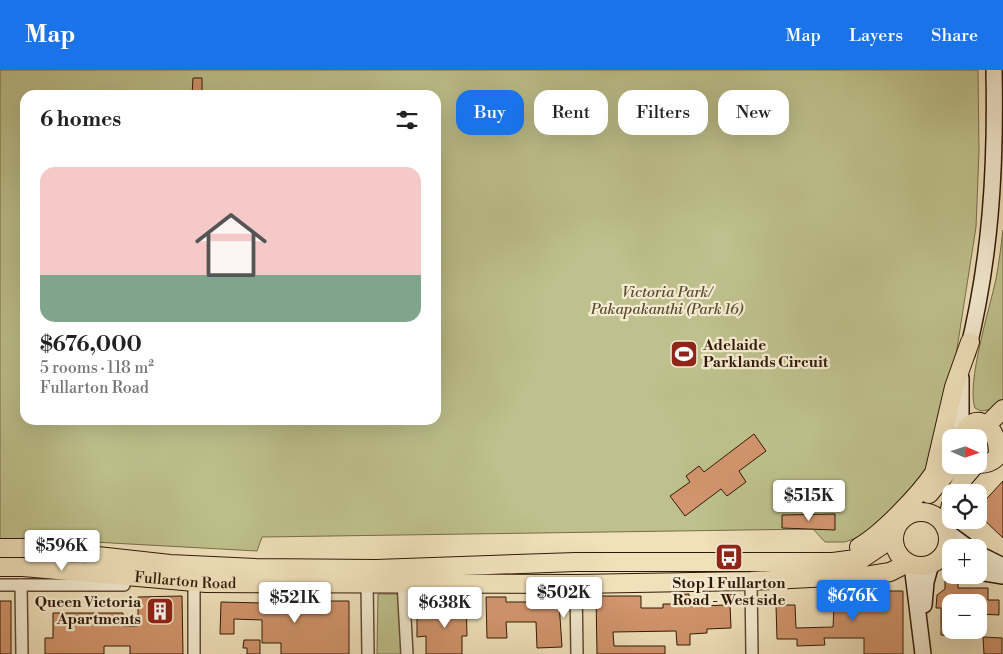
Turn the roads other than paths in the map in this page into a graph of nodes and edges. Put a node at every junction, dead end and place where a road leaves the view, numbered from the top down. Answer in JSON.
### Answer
{"nodes":[{"id":1,"x":994,"y":70,"type":"edge"},
{"id":2,"x":970,"y":342,"type":"junction"},
{"id":3,"x":1003,"y":408,"type":"edge"},
{"id":4,"x":984,"y":423,"type":"junction"},
{"id":5,"x":961,"y":429,"type":"edge"},
{"id":6,"x":967,"y":429,"type":"edge"},
{"id":7,"x":1003,"y":441,"type":"edge"},
{"id":8,"x":988,"y":461,"type":"edge"},
{"id":9,"x":947,"y":474,"type":"edge"},
{"id":10,"x":907,"y":516,"type":"junction"},
{"id":11,"x":946,"y":530,"type":"junction"},
{"id":12,"x":894,"y":537,"type":"junction"},
{"id":13,"x":958,"y":539,"type":"edge"},
{"id":14,"x":0,"y":548,"type":"edge"},
{"id":15,"x":987,"y":558,"type":"edge"},
{"id":16,"x":750,"y":561,"type":"junction"},
{"id":17,"x":941,"y":561,"type":"edge"},
{"id":18,"x":576,"y":562,"type":"junction"},
{"id":19,"x":798,"y":562,"type":"junction"},
{"id":20,"x":910,"y":564,"type":"junction"},
{"id":21,"x":1003,"y":566,"type":"edge"},
{"id":22,"x":0,"y":567,"type":"edge"},
{"id":23,"x":987,"y":573,"type":"edge"},
{"id":24,"x":193,"y":574,"type":"junction"},
{"id":25,"x":401,"y":575,"type":"junction"},
{"id":26,"x":1003,"y":576,"type":"edge"},
{"id":27,"x":751,"y":581,"type":"junction"},
{"id":28,"x":367,"y":583,"type":"junction"},
{"id":29,"x":576,"y":584,"type":"junction"},
{"id":30,"x":0,"y":585,"type":"edge"},
{"id":31,"x":21,"y":585,"type":"junction"},
{"id":32,"x":124,"y":585,"type":"dead end"},
{"id":33,"x":923,"y":646,"type":"edge"},
{"id":34,"x":22,"y":654,"type":"edge"},
{"id":35,"x":194,"y":654,"type":"edge"},
{"id":36,"x":368,"y":654,"type":"edge"},
{"id":37,"x":407,"y":654,"type":"edge"},
{"id":38,"x":577,"y":654,"type":"edge"},
{"id":39,"x":752,"y":654,"type":"edge"}],
"edges":[{"from":1,"to":2,"type":"main road"},
{"from":2,"to":4,"type":"main road"},
{"from":2,"to":5,"type":"main road"},
{"from":2,"to":19,"type":"highway"},
{"from":3,"to":4,"type":"highway"},
{"from":4,"to":6,"type":"highway"},
{"from":4,"to":7,"type":"highway"},
{"from":7,"to":8,"type":"highway"},
{"from":9,"to":10,"type":"highway"},
{"from":10,"to":11,"type":"highway"},
{"from":10,"to":12,"type":"highway"},
{"from":11,"to":13,"type":"main road"},
{"from":11,"to":17,"type":"highway"},
{"from":12,"to":19,"type":"highway","name":"Fullarton Road"},
{"from":12,"to":20,"type":"highway"},
{"from":14,"to":24,"type":"highway","name":"Fullarton Road"},
{"from":15,"to":21,"type":"main road"},
{"from":16,"to":18,"type":"highway","name":"Fullarton Road"},
{"from":16,"to":19,"type":"highway","name":"Fullarton Road"},
{"from":16,"to":27,"type":"highway"},
{"from":17,"to":20,"type":"highway"},
{"from":17,"to":33,"type":"main road"},
{"from":18,"to":25,"type":"highway","name":"Fullarton Road"},
{"from":18,"to":29,"type":"highway"},
{"from":20,"to":27,"type":"highway","name":"Fullarton Road"},
{"from":20,"to":33,"type":"main road"},
{"from":22,"to":24,"type":"highway","name":"Fullarton Road"},
{"from":23,"to":26,"type":"main road"},
{"from":24,"to":25,"type":"highway","name":"Fullarton Road"},
{"from":24,"to":28,"type":"highway","name":"Fullarton Road"},
{"from":24,"to":35,"type":"street"},
{"from":25,"to":28,"type":"highway","name":"Fullarton Road"},
{"from":25,"to":29,"type":"highway","name":"Fullarton Road"},
{"from":25,"to":37,"type":"street"},
{"from":27,"to":29,"type":"highway","name":"Fullarton Road"},
{"from":27,"to":39,"type":"street"},
{"from":28,"to":36,"type":"street"},
{"from":29,"to":38,"type":"street"},
{"from":30,"to":31,"type":"street","name":"Fullarton Road"},
{"from":31,"to":32,"type":"street","name":"Fullarton Road"},
{"from":31,"to":34,"type":"street"}]}
